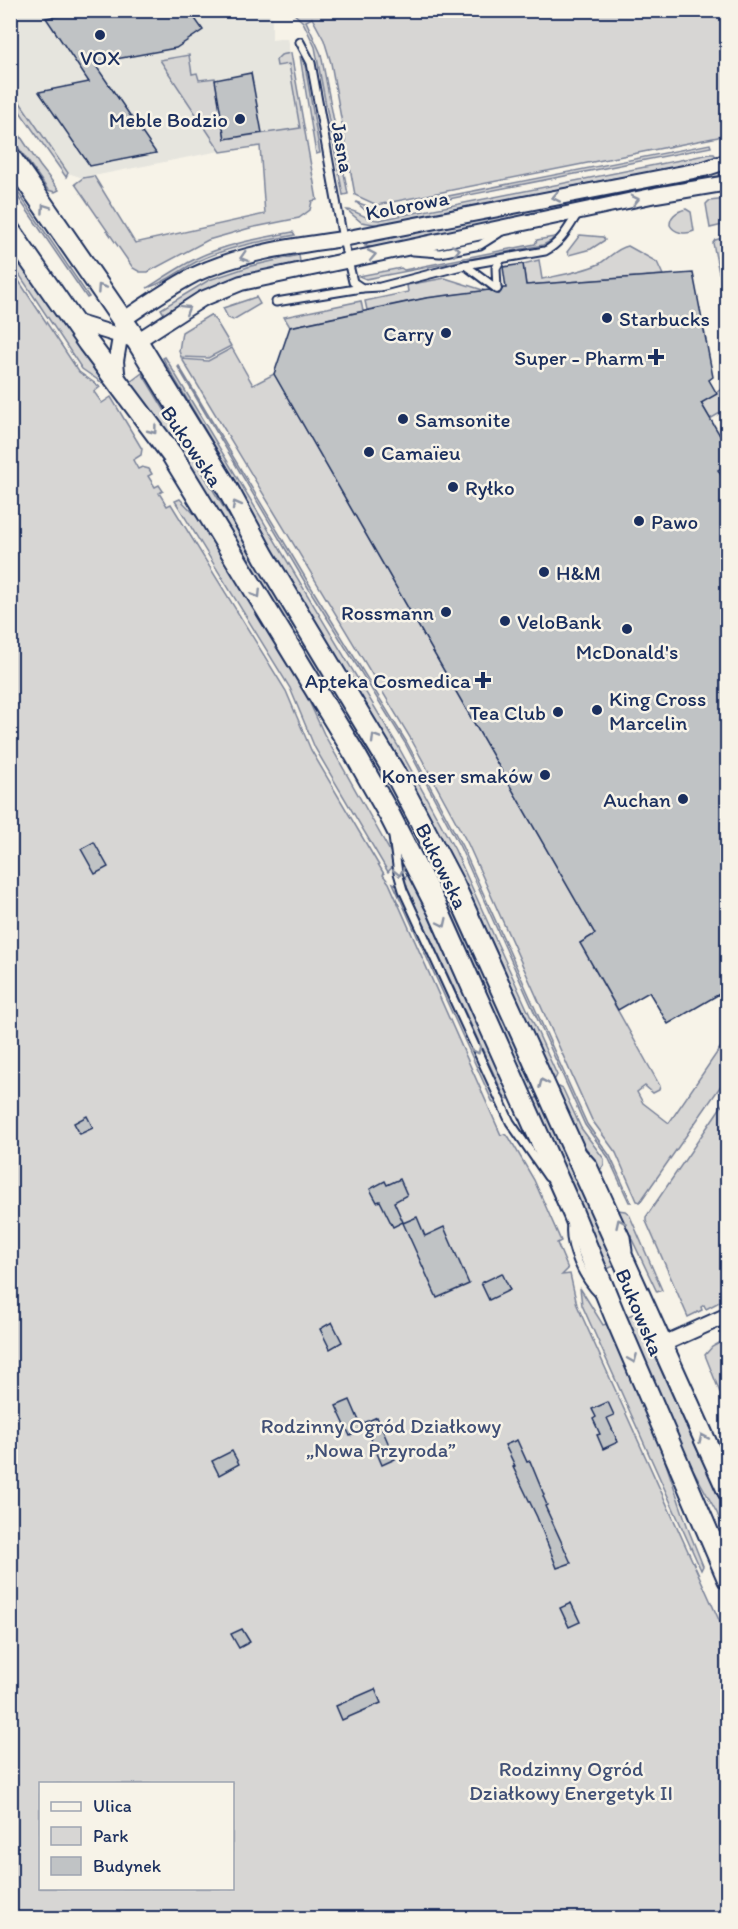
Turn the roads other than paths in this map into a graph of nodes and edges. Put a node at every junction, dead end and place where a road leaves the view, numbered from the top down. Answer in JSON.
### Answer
{"nodes":[{"id":1,"x":300,"y":42,"type":"dead end"},
{"id":2,"x":10,"y":157,"type":"edge"},
{"id":3,"x":728,"y":161,"type":"edge"},
{"id":4,"x":728,"y":183,"type":"edge"},
{"id":5,"x":578,"y":213,"type":"junction"},
{"id":6,"x":10,"y":231,"type":"edge"},
{"id":7,"x":343,"y":240,"type":"junction"},
{"id":8,"x":501,"y":259,"type":"junction"},
{"id":9,"x":347,"y":260,"type":"junction"},
{"id":10,"x":465,"y":265,"type":"junction"},
{"id":11,"x":362,"y":288,"type":"junction"},
{"id":12,"x":276,"y":302,"type":"dead end"},
{"id":13,"x":72,"y":321,"type":"junction"},
{"id":14,"x":126,"y":332,"type":"junction"},
{"id":15,"x":118,"y":383,"type":"junction"},
{"id":16,"x":728,"y":1315,"type":"edge"},
{"id":17,"x":661,"y":1345,"type":"junction"},
{"id":18,"x":728,"y":1491,"type":"edge"},
{"id":19,"x":728,"y":1579,"type":"edge"}],
"edges":[{"from":1,"to":7,"type":"lane","name":"Jasna"},
{"from":14,"to":2,"type":"main road","name":"Bukowska","one_way":true},
{"from":3,"to":7,"type":"street","name":"Kolorowa","one_way":true},
{"from":5,"to":4,"type":"street","name":"Kolorowa","one_way":true},
{"from":5,"to":8,"type":"lane"},
{"from":9,"to":5,"type":"street","name":"Kolorowa","one_way":true},
{"from":6,"to":13,"type":"main road","name":"Bukowska"},
{"from":7,"to":9,"type":"lane","name":"Jasna"},
{"from":7,"to":14,"type":"street","name":"Kolorowa","one_way":true},
{"from":8,"to":10,"type":"lane"},
{"from":8,"to":10,"type":"lane"},
{"from":9,"to":11,"type":"lane","name":"Jasna"},
{"from":14,"to":9,"type":"street","name":"Kolorowa","one_way":true},
{"from":10,"to":11,"type":"lane"},
{"from":11,"to":12,"type":"lane"},
{"from":13,"to":14,"type":"street"},
{"from":13,"to":15,"type":"main road","name":"Bukowska"},
{"from":14,"to":15,"type":"street"},
{"from":17,"to":14,"type":"main road","name":"Bukowska","one_way":true},
{"from":15,"to":19,"type":"main road","name":"Bukowska","one_way":true},
{"from":16,"to":17,"type":"street"},
{"from":18,"to":17,"type":"main road","name":"Bukowska","one_way":true}]}
